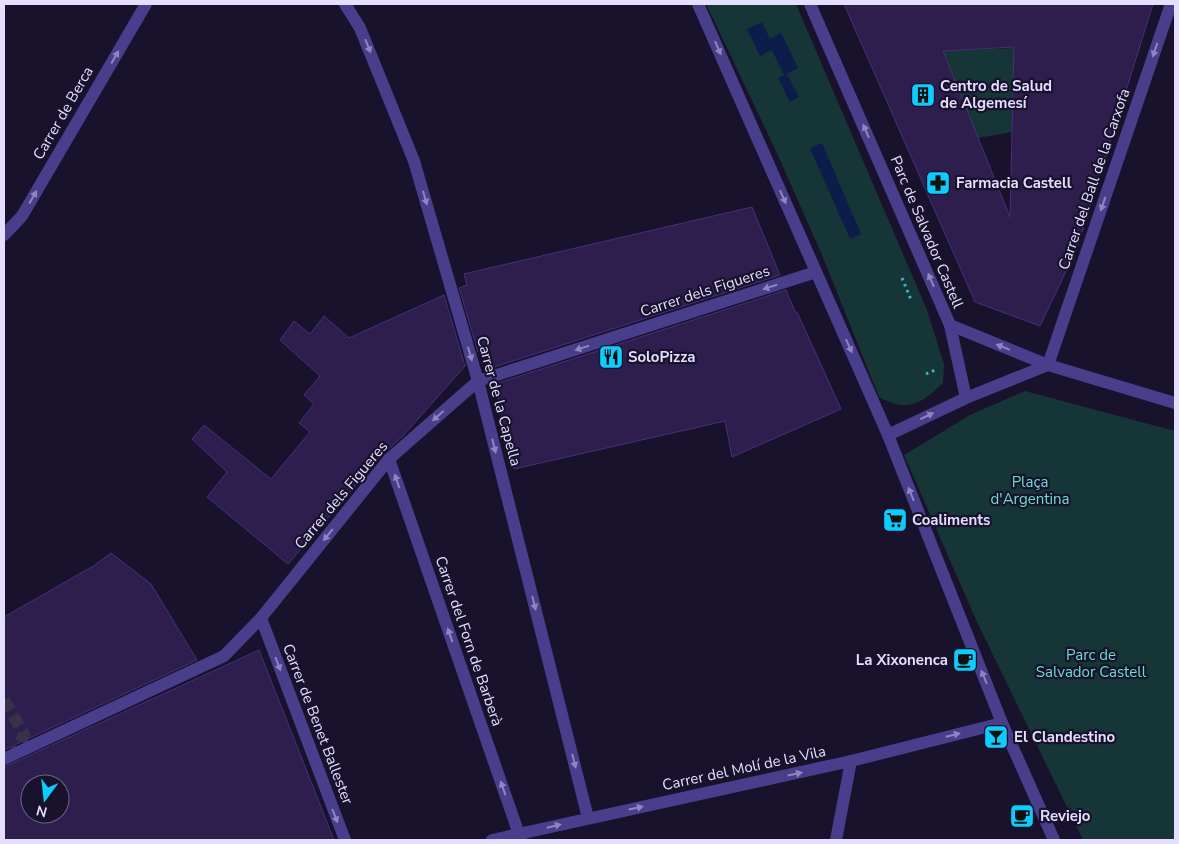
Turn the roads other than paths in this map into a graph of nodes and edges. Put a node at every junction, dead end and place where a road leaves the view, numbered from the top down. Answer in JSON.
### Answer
{"nodes":[{"id":1,"x":146,"y":4,"type":"edge"},
{"id":2,"x":345,"y":4,"type":"edge"},
{"id":3,"x":698,"y":4,"type":"edge"},
{"id":4,"x":810,"y":4,"type":"edge"},
{"id":5,"x":1171,"y":4,"type":"edge"},
{"id":6,"x":4,"y":235,"type":"edge"},
{"id":7,"x":816,"y":272,"type":"junction"},
{"id":8,"x":950,"y":325,"type":"junction"},
{"id":9,"x":1048,"y":365,"type":"junction"},
{"id":10,"x":478,"y":381,"type":"junction"},
{"id":11,"x":966,"y":398,"type":"junction"},
{"id":12,"x":1175,"y":404,"type":"edge"},
{"id":13,"x":888,"y":435,"type":"junction"},
{"id":14,"x":389,"y":459,"type":"junction"},
{"id":15,"x":261,"y":618,"type":"junction"},
{"id":16,"x":1002,"y":723,"type":"junction"},
{"id":17,"x":4,"y":759,"type":"edge"},
{"id":18,"x":851,"y":761,"type":"junction"},
{"id":19,"x":588,"y":818,"type":"junction"},
{"id":20,"x":520,"y":837,"type":"edge"},
{"id":21,"x":344,"y":840,"type":"edge"},
{"id":22,"x":492,"y":840,"type":"edge"},
{"id":23,"x":836,"y":840,"type":"edge"},
{"id":24,"x":1054,"y":840,"type":"edge"}],
"edges":[{"from":6,"to":1,"type":"street","name":"Carrer de Berca","one_way":true},
{"from":2,"to":10,"type":"street","name":"Carrer de la Capella","one_way":true},
{"from":3,"to":7,"type":"street","one_way":true},
{"from":8,"to":4,"type":"street","name":"Parc de Salvador Castell","one_way":true},
{"from":5,"to":9,"type":"street","name":"Carrer del Ball de la Carxofa","one_way":true},
{"from":7,"to":10,"type":"street","name":"Carrer dels Figueres","one_way":true},
{"from":7,"to":13,"type":"street","one_way":true},
{"from":9,"to":8,"type":"street","one_way":true},
{"from":8,"to":11,"type":"street","name":"Parc de Salvador Castell"},
{"from":9,"to":11,"type":"street"},
{"from":9,"to":12,"type":"street"},
{"from":10,"to":14,"type":"street","name":"Carrer dels Figueres","one_way":true},
{"from":10,"to":19,"type":"street","name":"Carrer de la Capella","one_way":true},
{"from":13,"to":11,"type":"street","one_way":true},
{"from":16,"to":13,"type":"street","one_way":true},
{"from":14,"to":15,"type":"street","name":"Carrer dels Figueres","one_way":true},
{"from":20,"to":14,"type":"street","name":"Carrer del Forn de Barberà","one_way":true},
{"from":15,"to":17,"type":"street","name":"Carrer dels Figueres"},
{"from":15,"to":21,"type":"street","name":"Carrer de Benet Ballester","one_way":true},
{"from":18,"to":16,"type":"street","name":"Carrer del Molí de la Vila","one_way":true},
{"from":16,"to":24,"type":"street"},
{"from":19,"to":18,"type":"street","name":"Carrer del Molí de la Vila","one_way":true},
{"from":18,"to":23,"type":"street"},
{"from":20,"to":19,"type":"street","name":"Carrer del Molí de la Vila","one_way":true},
{"from":20,"to":22,"type":"street","name":"Carrer del Molí de la Vila"}]}
